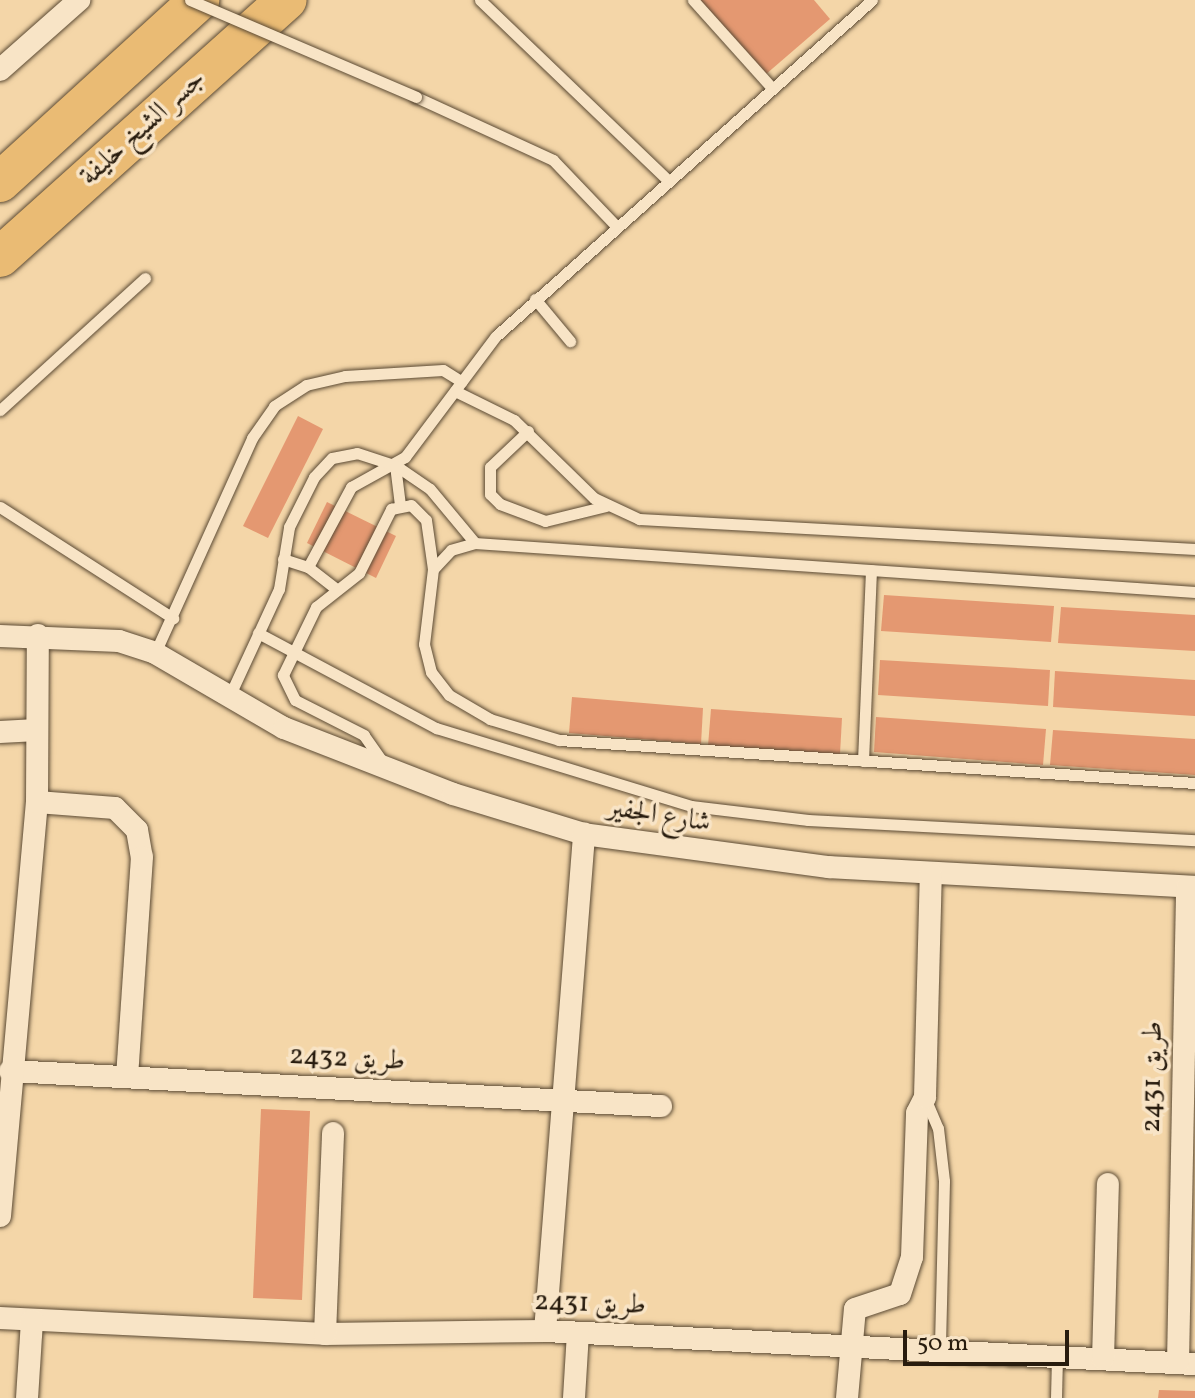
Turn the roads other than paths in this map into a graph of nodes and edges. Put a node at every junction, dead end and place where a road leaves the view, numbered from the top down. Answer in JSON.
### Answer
{"nodes":[{"id":1,"x":79,"y":0,"type":"edge"},
{"id":2,"x":190,"y":0,"type":"edge"},
{"id":3,"x":199,"y":0,"type":"edge"},
{"id":4,"x":286,"y":0,"type":"edge"},
{"id":5,"x":480,"y":0,"type":"edge"},
{"id":6,"x":693,"y":0,"type":"edge"},
{"id":7,"x":872,"y":0,"type":"edge"},
{"id":8,"x":0,"y":70,"type":"edge"},
{"id":9,"x":772,"y":88,"type":"junction"},
{"id":10,"x":668,"y":180,"type":"junction"},
{"id":11,"x":0,"y":182,"type":"edge"},
{"id":12,"x":616,"y":226,"type":"junction"},
{"id":13,"x":0,"y":257,"type":"edge"},
{"id":14,"x":145,"y":278,"type":"dead end"},
{"id":15,"x":535,"y":299,"type":"junction"},
{"id":16,"x":570,"y":341,"type":"dead end"},
{"id":17,"x":458,"y":386,"type":"junction"},
{"id":18,"x":0,"y":410,"type":"edge"},
{"id":19,"x":528,"y":431,"type":"junction"},
{"id":20,"x":395,"y":465,"type":"junction"},
{"id":21,"x":400,"y":505,"type":"junction"},
{"id":22,"x":606,"y":506,"type":"junction"},
{"id":23,"x":0,"y":507,"type":"edge"},
{"id":24,"x":475,"y":543,"type":"junction"},
{"id":25,"x":1195,"y":549,"type":"edge"},
{"id":26,"x":283,"y":559,"type":"junction"},
{"id":27,"x":308,"y":567,"type":"junction"},
{"id":28,"x":433,"y":569,"type":"junction"},
{"id":29,"x":871,"y":570,"type":"junction"},
{"id":30,"x":336,"y":589,"type":"junction"},
{"id":31,"x":1195,"y":592,"type":"edge"},
{"id":32,"x":173,"y":618,"type":"junction"},
{"id":33,"x":258,"y":633,"type":"junction"},
{"id":34,"x":38,"y":635,"type":"junction"},
{"id":35,"x":0,"y":636,"type":"edge"},
{"id":36,"x":295,"y":651,"type":"junction"},
{"id":37,"x":155,"y":653,"type":"junction"},
{"id":38,"x":229,"y":698,"type":"junction"},
{"id":39,"x":37,"y":730,"type":"junction"},
{"id":40,"x":0,"y":732,"type":"edge"},
{"id":41,"x":863,"y":761,"type":"junction"},
{"id":42,"x":386,"y":768,"type":"junction"},
{"id":43,"x":1195,"y":783,"type":"edge"},
{"id":44,"x":37,"y":802,"type":"junction"},
{"id":45,"x":584,"y":834,"type":"junction"},
{"id":46,"x":1195,"y":840,"type":"edge"},
{"id":47,"x":931,"y":874,"type":"junction"},
{"id":48,"x":1191,"y":887,"type":"edge"},
{"id":49,"x":7,"y":1062,"type":"edge"},
{"id":50,"x":127,"y":1076,"type":"junction"},
{"id":51,"x":925,"y":1097,"type":"junction"},
{"id":52,"x":563,"y":1101,"type":"junction"},
{"id":53,"x":661,"y":1106,"type":"dead end"},
{"id":54,"x":333,"y":1133,"type":"dead end"},
{"id":55,"x":1108,"y":1184,"type":"dead end"},
{"id":56,"x":0,"y":1216,"type":"edge"},
{"id":57,"x":0,"y":1318,"type":"edge"},
{"id":58,"x":32,"y":1320,"type":"junction"},
{"id":59,"x":545,"y":1331,"type":"junction"},
{"id":60,"x":578,"y":1333,"type":"junction"},
{"id":61,"x":325,"y":1334,"type":"junction"},
{"id":62,"x":849,"y":1346,"type":"junction"},
{"id":63,"x":940,"y":1349,"type":"junction"},
{"id":64,"x":1057,"y":1356,"type":"junction"},
{"id":65,"x":1103,"y":1359,"type":"junction"},
{"id":66,"x":1186,"y":1364,"type":"edge"},
{"id":67,"x":27,"y":1398,"type":"edge"},
{"id":68,"x":574,"y":1398,"type":"edge"},
{"id":69,"x":847,"y":1398,"type":"edge"},
{"id":70,"x":1056,"y":1398,"type":"edge"}],
"edges":[{"from":1,"to":8,"type":"street"},
{"from":2,"to":12,"type":"lane","bridge":true},
{"from":3,"to":11,"type":"highway","name":"جسر الشيخ خليفة"},
{"from":4,"to":13,"type":"highway","name":"جسر الشيخ خليفة"},
{"from":5,"to":10,"type":"lane"},
{"from":6,"to":9,"type":"lane"},
{"from":7,"to":9,"type":"lane"},
{"from":9,"to":10,"type":"lane"},
{"from":10,"to":12,"type":"lane"},
{"from":12,"to":15,"type":"lane"},
{"from":14,"to":18,"type":"lane"},
{"from":15,"to":16,"type":"lane"},
{"from":15,"to":17,"type":"lane"},
{"from":17,"to":19,"type":"lane"},
{"from":17,"to":20,"type":"lane"},
{"from":17,"to":32,"type":"lane"},
{"from":19,"to":22,"type":"lane"},
{"from":19,"to":22,"type":"lane"},
{"from":20,"to":21,"type":"lane"},
{"from":20,"to":24,"type":"lane"},
{"from":20,"to":26,"type":"lane"},
{"from":20,"to":27,"type":"lane"},
{"from":21,"to":28,"type":"lane"},
{"from":21,"to":30,"type":"lane"},
{"from":22,"to":25,"type":"lane"},
{"from":23,"to":32,"type":"lane"},
{"from":24,"to":28,"type":"lane"},
{"from":24,"to":29,"type":"lane"},
{"from":26,"to":27,"type":"lane"},
{"from":26,"to":33,"type":"lane"},
{"from":27,"to":30,"type":"lane"},
{"from":28,"to":41,"type":"lane"},
{"from":29,"to":31,"type":"lane"},
{"from":29,"to":41,"type":"lane"},
{"from":30,"to":36,"type":"lane"},
{"from":32,"to":37,"type":"lane"},
{"from":33,"to":36,"type":"lane"},
{"from":33,"to":38,"type":"lane"},
{"from":34,"to":35,"type":"street","name":"شارع الجفير"},
{"from":34,"to":37,"type":"street","name":"شارع الجفير"},
{"from":34,"to":39,"type":"street"},
{"from":36,"to":42,"type":"lane"},
{"from":36,"to":46,"type":"lane"},
{"from":37,"to":38,"type":"street","name":"شارع الجفير"},
{"from":38,"to":42,"type":"street","name":"شارع الجفير"},
{"from":39,"to":40,"type":"street"},
{"from":39,"to":44,"type":"street"},
{"from":41,"to":43,"type":"lane"},
{"from":42,"to":45,"type":"street","name":"شارع الجفير"},
{"from":44,"to":49,"type":"street"},
{"from":44,"to":50,"type":"street"},
{"from":45,"to":47,"type":"street","name":"شارع الجفير"},
{"from":45,"to":52,"type":"street"},
{"from":47,"to":48,"type":"street","name":"شارع الجفير"},
{"from":47,"to":51,"type":"street"},
{"from":48,"to":66,"type":"street","name":"طريق 2431"},
{"from":49,"to":50,"type":"street","name":"طريق 2432"},
{"from":49,"to":56,"type":"street"},
{"from":50,"to":52,"type":"street","name":"طريق 2432"},
{"from":51,"to":62,"type":"street"},
{"from":51,"to":63,"type":"lane"},
{"from":52,"to":53,"type":"street","name":"طريق 2432"},
{"from":52,"to":59,"type":"street"},
{"from":54,"to":61,"type":"street"},
{"from":55,"to":65,"type":"street"},
{"from":57,"to":58,"type":"street","name":"طريق 2431"},
{"from":58,"to":61,"type":"street","name":"طريق 2431"},
{"from":58,"to":67,"type":"street"},
{"from":59,"to":60,"type":"street","name":"طريق 2431"},
{"from":59,"to":61,"type":"street","name":"طريق 2431"},
{"from":60,"to":62,"type":"street","name":"طريق 2431"},
{"from":60,"to":68,"type":"street"},
{"from":62,"to":63,"type":"street","name":"طريق 2431"},
{"from":62,"to":69,"type":"street"},
{"from":63,"to":64,"type":"street","name":"طريق 2431"},
{"from":64,"to":65,"type":"street","name":"طريق 2431"},
{"from":64,"to":70,"type":"lane"},
{"from":65,"to":66,"type":"street","name":"طريق 2431"}]}
